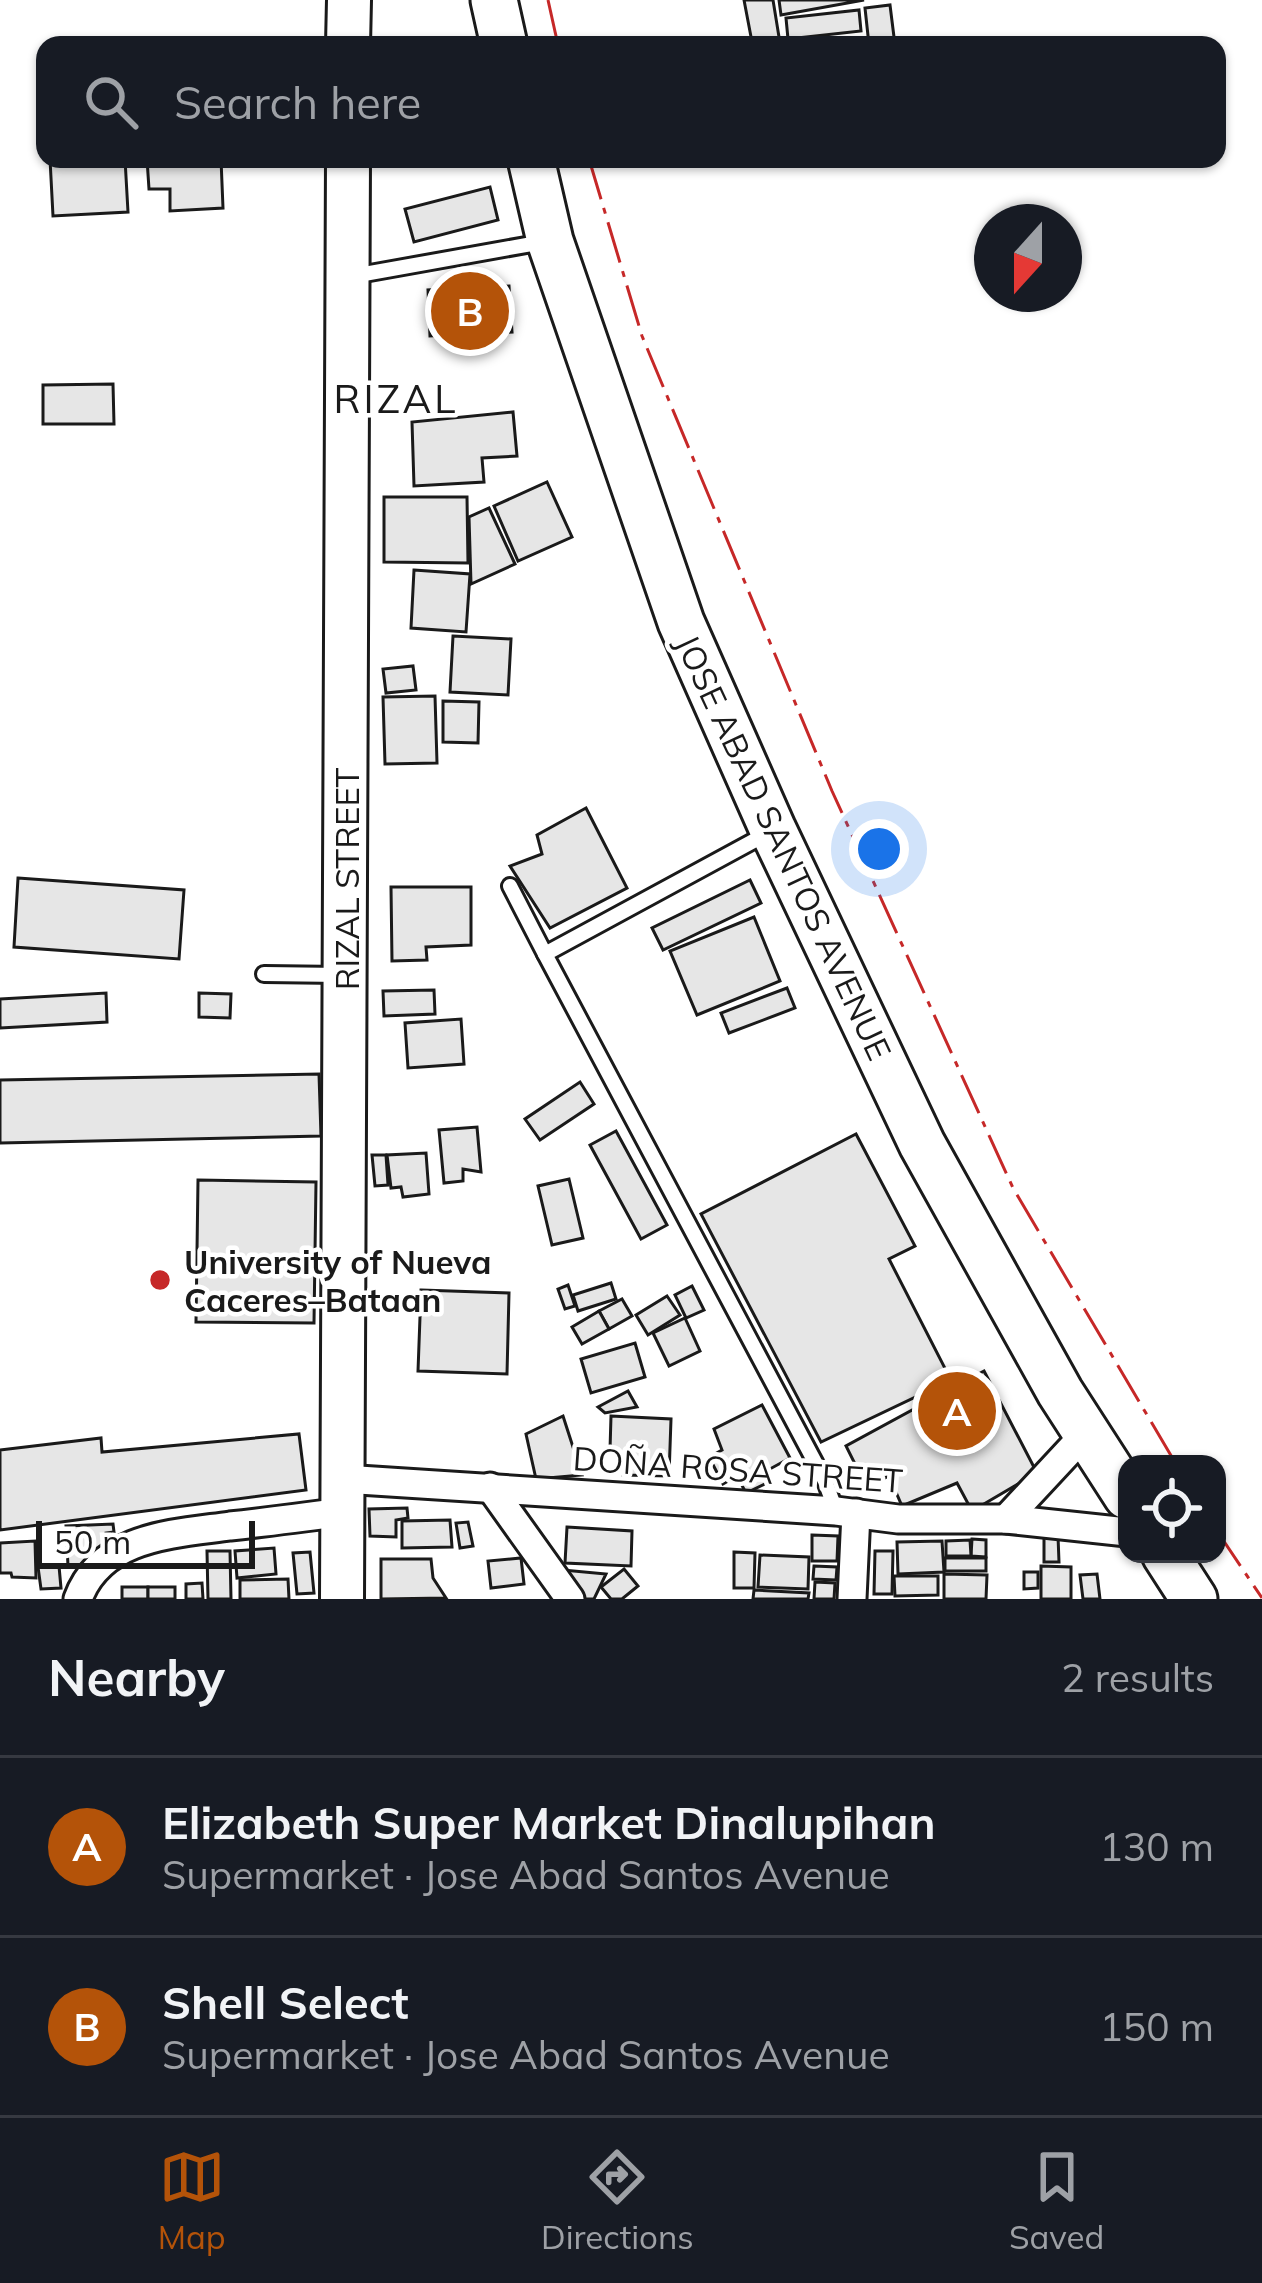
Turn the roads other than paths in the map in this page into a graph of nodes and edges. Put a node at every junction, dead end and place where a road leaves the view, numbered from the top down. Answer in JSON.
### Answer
{"nodes":[{"id":1,"x":349,"y":0,"type":"edge"},
{"id":2,"x":494,"y":0,"type":"edge"},
{"id":3,"x":348,"y":36,"type":"edge"},
{"id":4,"x":502,"y":36,"type":"edge"},
{"id":5,"x":348,"y":168,"type":"edge"},
{"id":6,"x":533,"y":168,"type":"edge"},
{"id":7,"x":550,"y":241,"type":"junction"},
{"id":8,"x":348,"y":277,"type":"junction"},
{"id":9,"x":773,"y":830,"type":"junction"},
{"id":10,"x":510,"y":886,"type":"dead end"},
{"id":11,"x":545,"y":954,"type":"junction"},
{"id":12,"x":264,"y":974,"type":"dead end"},
{"id":13,"x":346,"y":975,"type":"junction"},
{"id":14,"x":1086,"y":1433,"type":"junction"},
{"id":15,"x":1118,"y":1482,"type":"edge"},
{"id":16,"x":490,"y":1487,"type":"junction"},
{"id":17,"x":343,"y":1496,"type":"junction"},
{"id":18,"x":846,"y":1512,"type":"junction"},
{"id":19,"x":1006,"y":1519,"type":"junction"},
{"id":20,"x":1118,"y":1531,"type":"edge"},
{"id":21,"x":1171,"y":1563,"type":"edge"},
{"id":22,"x":78,"y":1599,"type":"edge"},
{"id":23,"x":342,"y":1599,"type":"edge"},
{"id":24,"x":570,"y":1599,"type":"edge"},
{"id":25,"x":852,"y":1599,"type":"edge"},
{"id":26,"x":1194,"y":1599,"type":"edge"}],
"edges":[{"from":1,"to":3,"type":"main road"},
{"from":2,"to":4,"type":"highway"},
{"from":5,"to":8,"type":"main road","name":"RIZAL STREET"},
{"from":6,"to":7,"type":"highway","name":"JOSE ABAD SANTOS AVENUE"},
{"from":7,"to":8,"type":"lane"},
{"from":7,"to":9,"type":"highway","name":"JOSE ABAD SANTOS AVENUE"},
{"from":8,"to":13,"type":"main road","name":"RIZAL STREET"},
{"from":9,"to":11,"type":"lane"},
{"from":9,"to":14,"type":"highway","name":"JOSE ABAD SANTOS AVENUE"},
{"from":10,"to":11,"type":"lane"},
{"from":11,"to":18,"type":"lane"},
{"from":12,"to":13,"type":"lane"},
{"from":13,"to":17,"type":"main road","name":"RIZAL STREET"},
{"from":14,"to":15,"type":"highway","name":"JOSE ABAD SANTOS AVENUE"},
{"from":14,"to":19,"type":"street"},
{"from":16,"to":17,"type":"street","name":"DOÑA ROSA STREET"},
{"from":16,"to":18,"type":"street","name":"DOÑA ROSA STREET"},
{"from":16,"to":24,"type":"street"},
{"from":17,"to":22,"type":"street","name":"DOÑA ROSA STREET"},
{"from":17,"to":23,"type":"main road","name":"RIZAL STREET"},
{"from":18,"to":19,"type":"street","name":"DOÑA ROSA STREET"},
{"from":18,"to":25,"type":"street"},
{"from":19,"to":20,"type":"street","name":"DOÑA ROSA STREET"},
{"from":21,"to":26,"type":"highway"}]}
